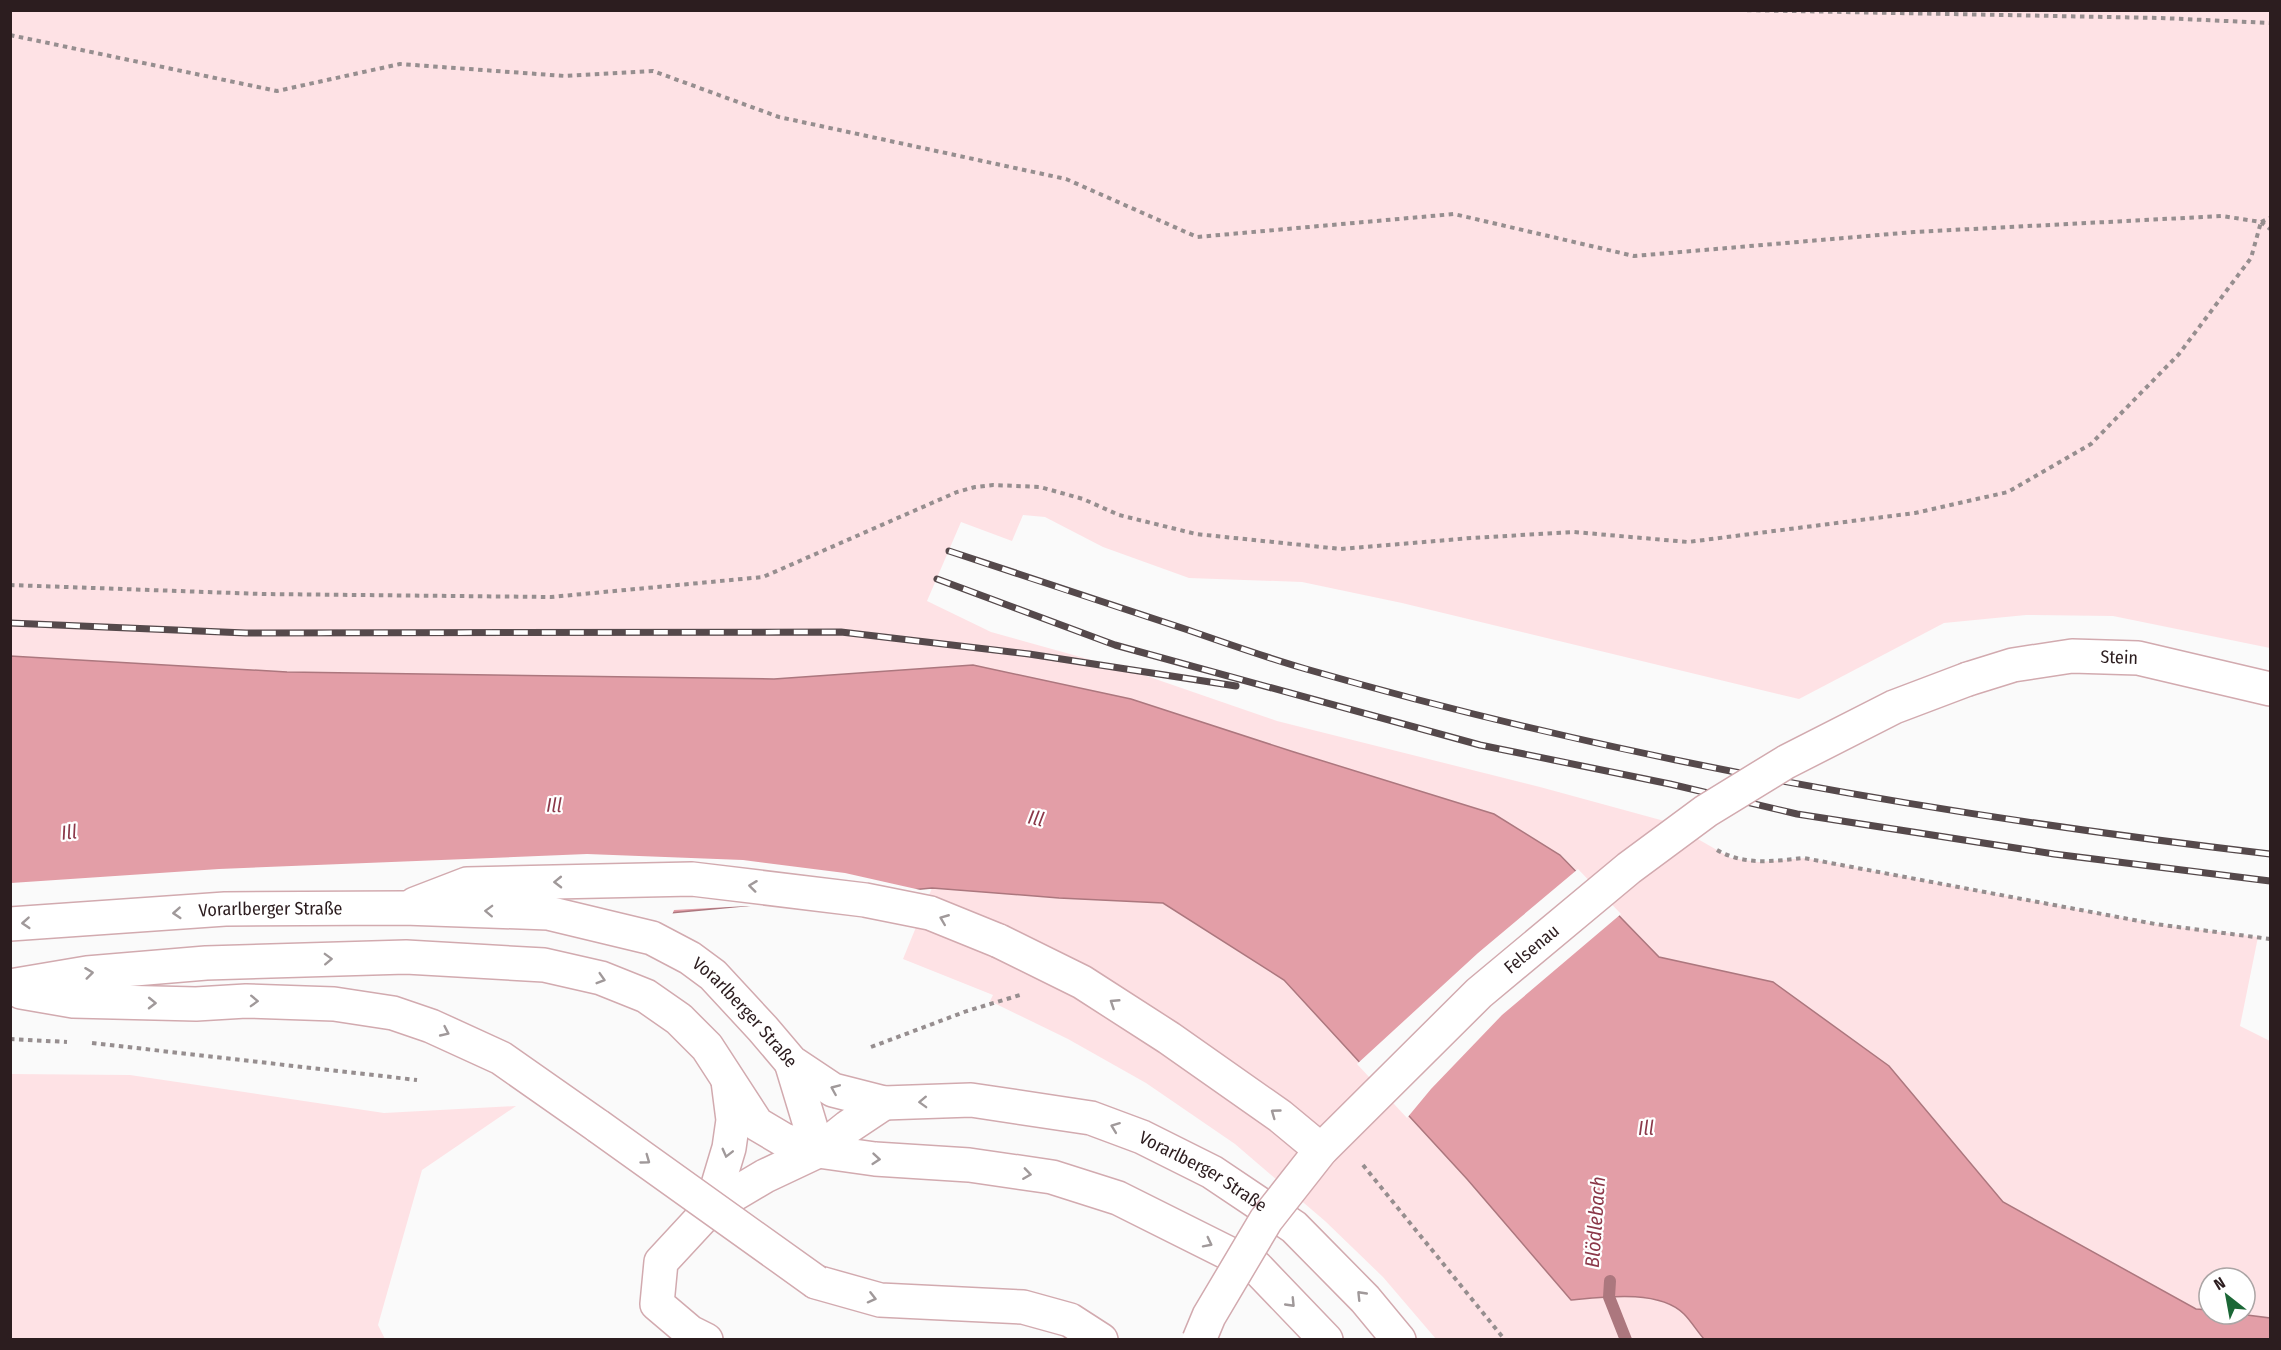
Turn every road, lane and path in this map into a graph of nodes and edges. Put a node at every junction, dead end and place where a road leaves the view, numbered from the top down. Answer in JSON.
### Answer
{"nodes":[{"id":1,"x":1738,"y":10,"type":"edge"},
{"id":2,"x":1745,"y":11,"type":"edge"},
{"id":3,"x":2271,"y":22,"type":"edge"},
{"id":4,"x":10,"y":34,"type":"edge"},
{"id":5,"x":2271,"y":218,"type":"edge"},
{"id":6,"x":2261,"y":222,"type":"junction"},
{"id":7,"x":2271,"y":230,"type":"edge"},
{"id":8,"x":10,"y":585,"type":"edge"},
{"id":9,"x":1968,"y":678,"type":"joint"},
{"id":10,"x":2271,"y":689,"type":"edge"},
{"id":11,"x":1712,"y":847,"type":"dead end"},
{"id":12,"x":404,"y":908,"type":"junction"},
{"id":13,"x":10,"y":924,"type":"edge"},
{"id":14,"x":2271,"y":939,"type":"edge"},
{"id":15,"x":10,"y":988,"type":"edge"},
{"id":16,"x":94,"y":1037,"type":"dead end"},
{"id":17,"x":10,"y":1039,"type":"edge"},
{"id":18,"x":74,"y":1042,"type":"dead end"},
{"id":19,"x":791,"y":1062,"type":"junction"},
{"id":20,"x":727,"y":1074,"type":"junction"},
{"id":21,"x":417,"y":1080,"type":"dead end"},
{"id":22,"x":884,"y":1103,"type":"junction"},
{"id":23,"x":1321,"y":1150,"type":"junction"},
{"id":24,"x":818,"y":1151,"type":"junction"},
{"id":25,"x":711,"y":1208,"type":"junction"},
{"id":26,"x":706,"y":1340,"type":"edge"},
{"id":27,"x":1101,"y":1340,"type":"edge"},
{"id":28,"x":1199,"y":1340,"type":"edge"},
{"id":29,"x":1326,"y":1340,"type":"edge"},
{"id":30,"x":1399,"y":1340,"type":"edge"}],
"edges":[{"from":1,"to":2,"type":"path"},
{"from":2,"to":3,"type":"path"},
{"from":4,"to":6,"type":"path"},
{"from":5,"to":6,"type":"path"},
{"from":6,"to":7,"type":"path"},
{"from":6,"to":8,"type":"path"},
{"from":9,"to":10,"type":"main road","name":"Stein"},
{"from":9,"to":23,"type":"main road","name":"Felsenau","bridge":true},
{"from":11,"to":14,"type":"path"},
{"from":12,"to":13,"type":"main road","name":"Vorarlberger Straße","one_way":true},
{"from":19,"to":12,"type":"main road","name":"Vorarlberger Straße","one_way":true},
{"from":23,"to":12,"type":"main road","one_way":true,"bridge":true},
{"from":15,"to":20,"type":"main road","one_way":true},
{"from":15,"to":27,"type":"main road","one_way":true,"bridge":true},
{"from":16,"to":21,"type":"path"},
{"from":17,"to":18,"type":"path"},
{"from":22,"to":19,"type":"main road","name":"Vorarlberger Straße","one_way":true},
{"from":19,"to":24,"type":"main road"},
{"from":20,"to":24,"type":"main road"},
{"from":20,"to":25,"type":"main road","one_way":true},
{"from":22,"to":24,"type":"main road"},
{"from":30,"to":22,"type":"main road","name":"Vorarlberger Straße","one_way":true},
{"from":23,"to":28,"type":"main road","name":"Felsenau","bridge":true},
{"from":24,"to":25,"type":"main road"},
{"from":24,"to":29,"type":"main road","one_way":true},
{"from":25,"to":26,"type":"main road"}]}
